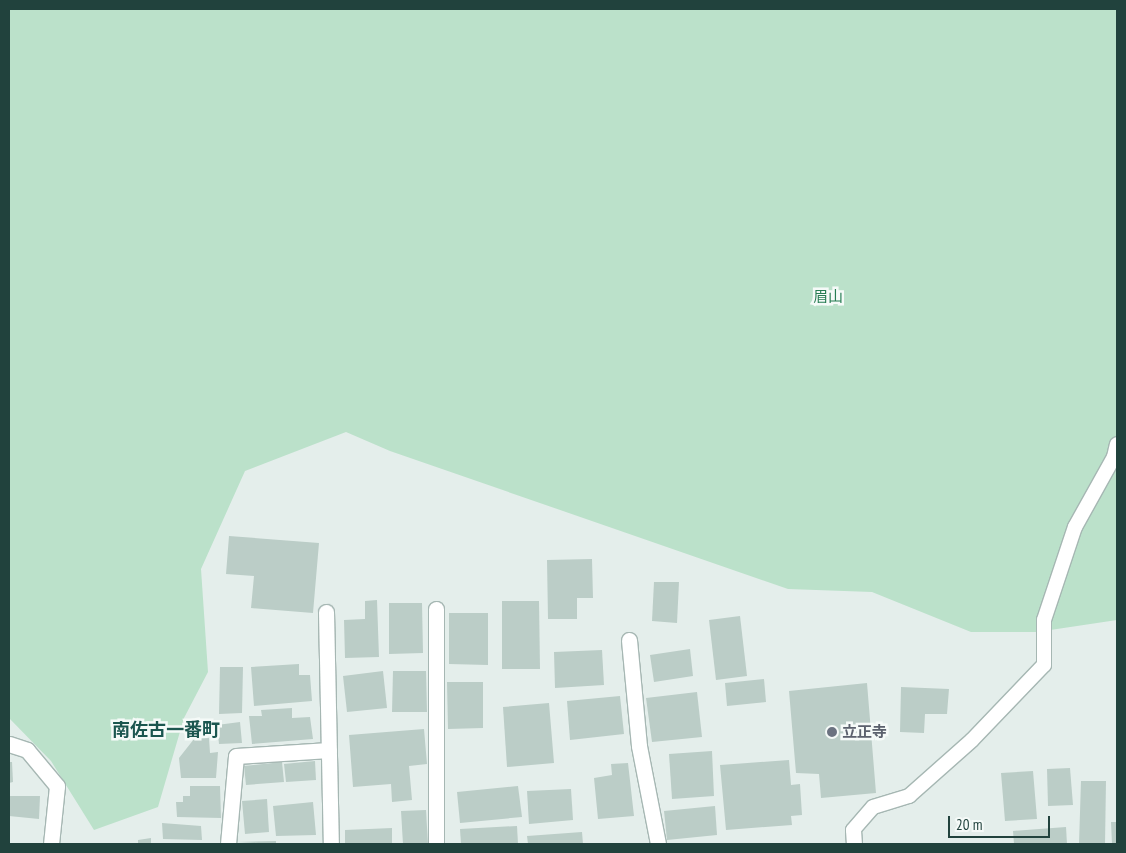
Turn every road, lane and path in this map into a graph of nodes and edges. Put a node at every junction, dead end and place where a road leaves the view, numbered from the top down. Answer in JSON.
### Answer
{"nodes":[{"id":1,"x":1117,"y":444,"type":"edge"},
{"id":2,"x":436,"y":609,"type":"dead end"},
{"id":3,"x":326,"y":612,"type":"dead end"},
{"id":4,"x":629,"y":640,"type":"dead end"},
{"id":5,"x":9,"y":744,"type":"edge"},
{"id":6,"x":329,"y":750,"type":"junction"},
{"id":7,"x":853,"y":837,"type":"edge"},
{"id":8,"x":51,"y":844,"type":"edge"},
{"id":9,"x":228,"y":844,"type":"edge"},
{"id":10,"x":331,"y":844,"type":"edge"},
{"id":11,"x":436,"y":844,"type":"edge"},
{"id":12,"x":658,"y":844,"type":"edge"}],
"edges":[{"from":1,"to":7,"type":"lane"},
{"from":2,"to":11,"type":"street"},
{"from":3,"to":6,"type":"street"},
{"from":4,"to":12,"type":"street"},
{"from":5,"to":8,"type":"street"},
{"from":6,"to":9,"type":"street"},
{"from":6,"to":10,"type":"street"}]}
